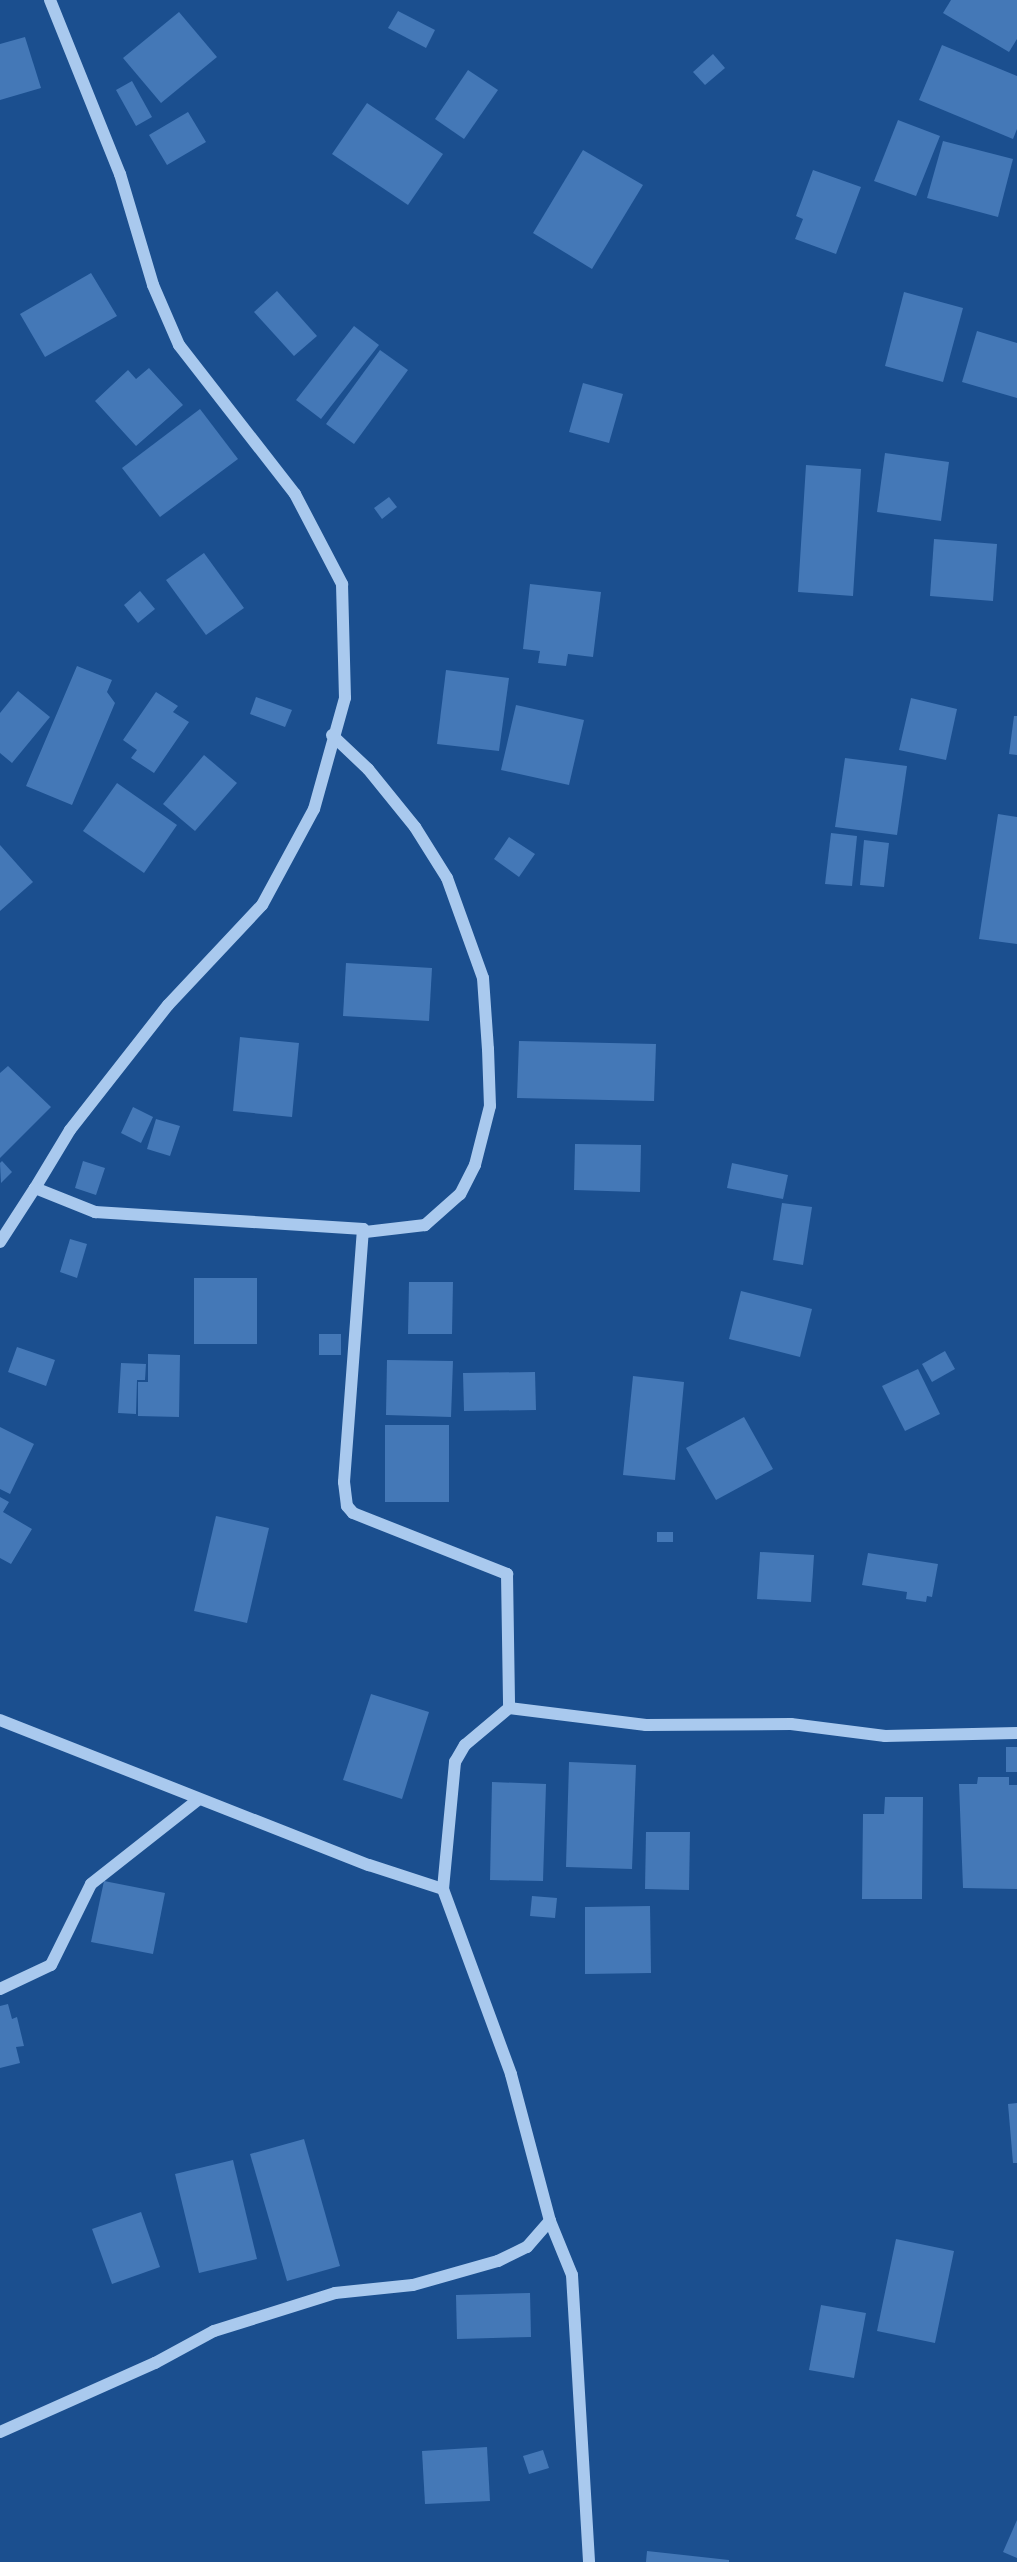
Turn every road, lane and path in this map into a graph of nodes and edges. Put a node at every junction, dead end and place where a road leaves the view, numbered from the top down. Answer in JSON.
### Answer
{"nodes":[{"id":1,"x":50,"y":0,"type":"edge"},
{"id":2,"x":332,"y":735,"type":"junction"},
{"id":3,"x":35,"y":1188,"type":"junction"},
{"id":4,"x":365,"y":1232,"type":"junction"},
{"id":5,"x":1,"y":1238,"type":"edge"},
{"id":6,"x":509,"y":1708,"type":"junction"},
{"id":7,"x":0,"y":1720,"type":"edge"},
{"id":8,"x":1017,"y":1733,"type":"edge"},
{"id":9,"x":199,"y":1799,"type":"junction"},
{"id":10,"x":443,"y":1889,"type":"junction"},
{"id":11,"x":0,"y":1989,"type":"edge"},
{"id":12,"x":550,"y":2221,"type":"junction"},
{"id":13,"x":0,"y":2432,"type":"edge"},
{"id":14,"x":589,"y":2562,"type":"edge"}],
"edges":[{"from":1,"to":2,"type":"street"},
{"from":2,"to":3,"type":"street"},
{"from":2,"to":4,"type":"street"},
{"from":3,"to":4,"type":"street"},
{"from":3,"to":5,"type":"street"},
{"from":4,"to":6,"type":"street"},
{"from":6,"to":8,"type":"street"},
{"from":6,"to":10,"type":"street"},
{"from":7,"to":9,"type":"street"},
{"from":9,"to":10,"type":"street"},
{"from":9,"to":11,"type":"street"},
{"from":10,"to":12,"type":"street"},
{"from":12,"to":13,"type":"street"},
{"from":12,"to":14,"type":"street"}]}
